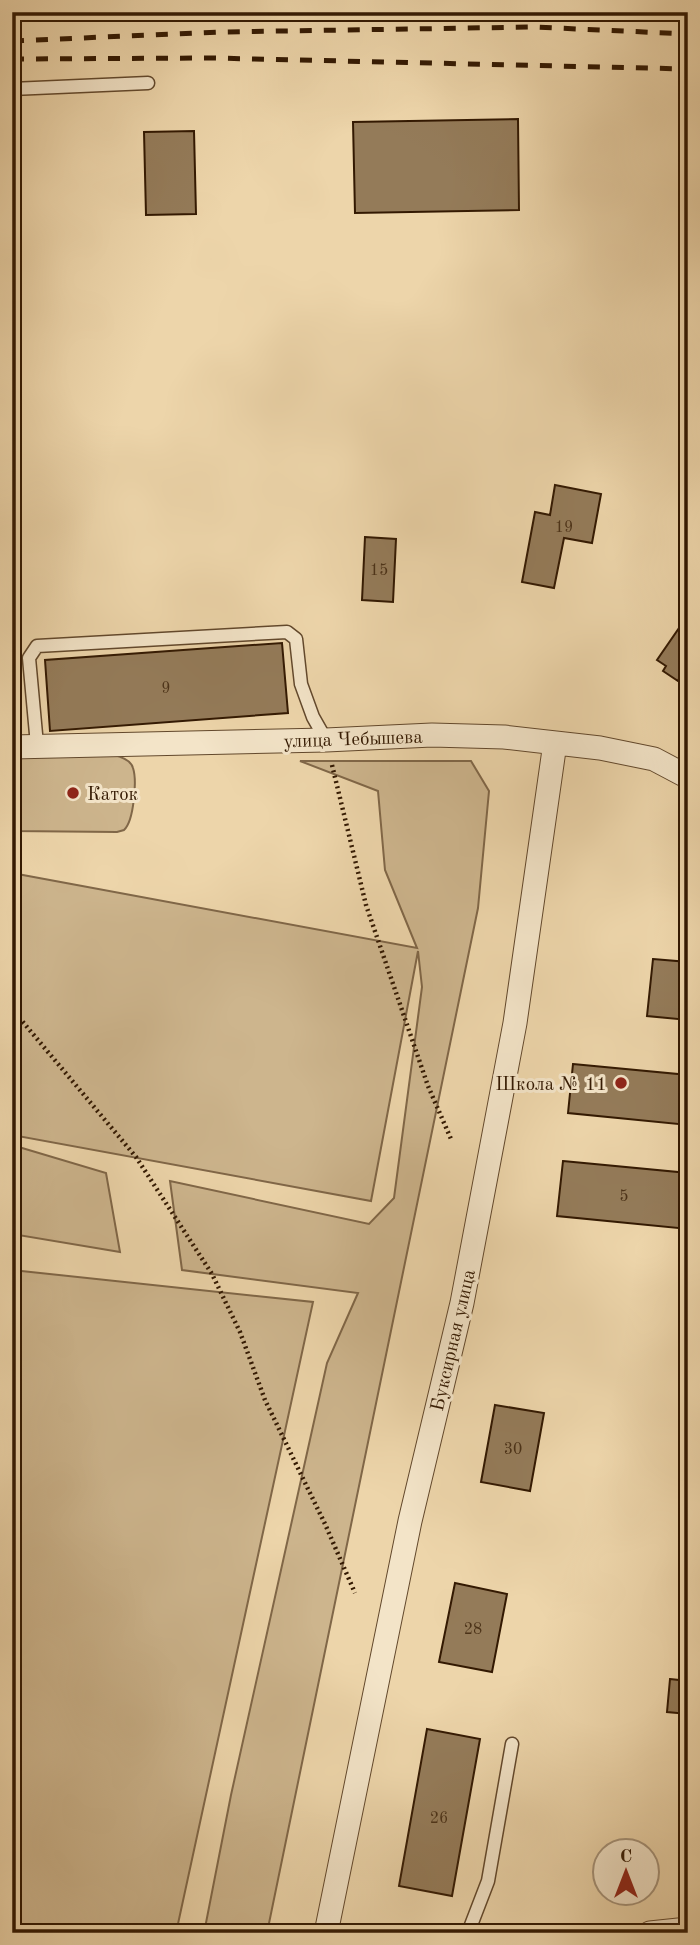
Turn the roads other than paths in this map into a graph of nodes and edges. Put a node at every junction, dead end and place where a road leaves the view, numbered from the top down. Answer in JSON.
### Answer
{"nodes":[{"id":1,"x":148,"y":83,"type":"dead end"},
{"id":2,"x":12,"y":89,"type":"edge"},
{"id":3,"x":326,"y":740,"type":"junction"},
{"id":4,"x":555,"y":743,"type":"junction"},
{"id":5,"x":37,"y":745,"type":"junction"},
{"id":6,"x":12,"y":747,"type":"edge"},
{"id":7,"x":688,"y":777,"type":"edge"},
{"id":8,"x":512,"y":1744,"type":"dead end"},
{"id":9,"x":688,"y":1929,"type":"edge"},
{"id":10,"x":326,"y":1933,"type":"edge"},
{"id":11,"x":468,"y":1933,"type":"edge"},
{"id":12,"x":650,"y":1933,"type":"edge"}],
"edges":[{"from":1,"to":2,"type":"lane"},
{"from":3,"to":4,"type":"street","name":"улица Чебышева"},
{"from":3,"to":5,"type":"street","name":"улица Чебышева"},
{"from":3,"to":5,"type":"lane"},
{"from":4,"to":7,"type":"street","name":"улица Чебышева"},
{"from":4,"to":10,"type":"street","name":"Буксирная улица"},
{"from":5,"to":6,"type":"street","name":"улица Чебышева"},
{"from":8,"to":11,"type":"lane"},
{"from":9,"to":12,"type":"street"}]}
